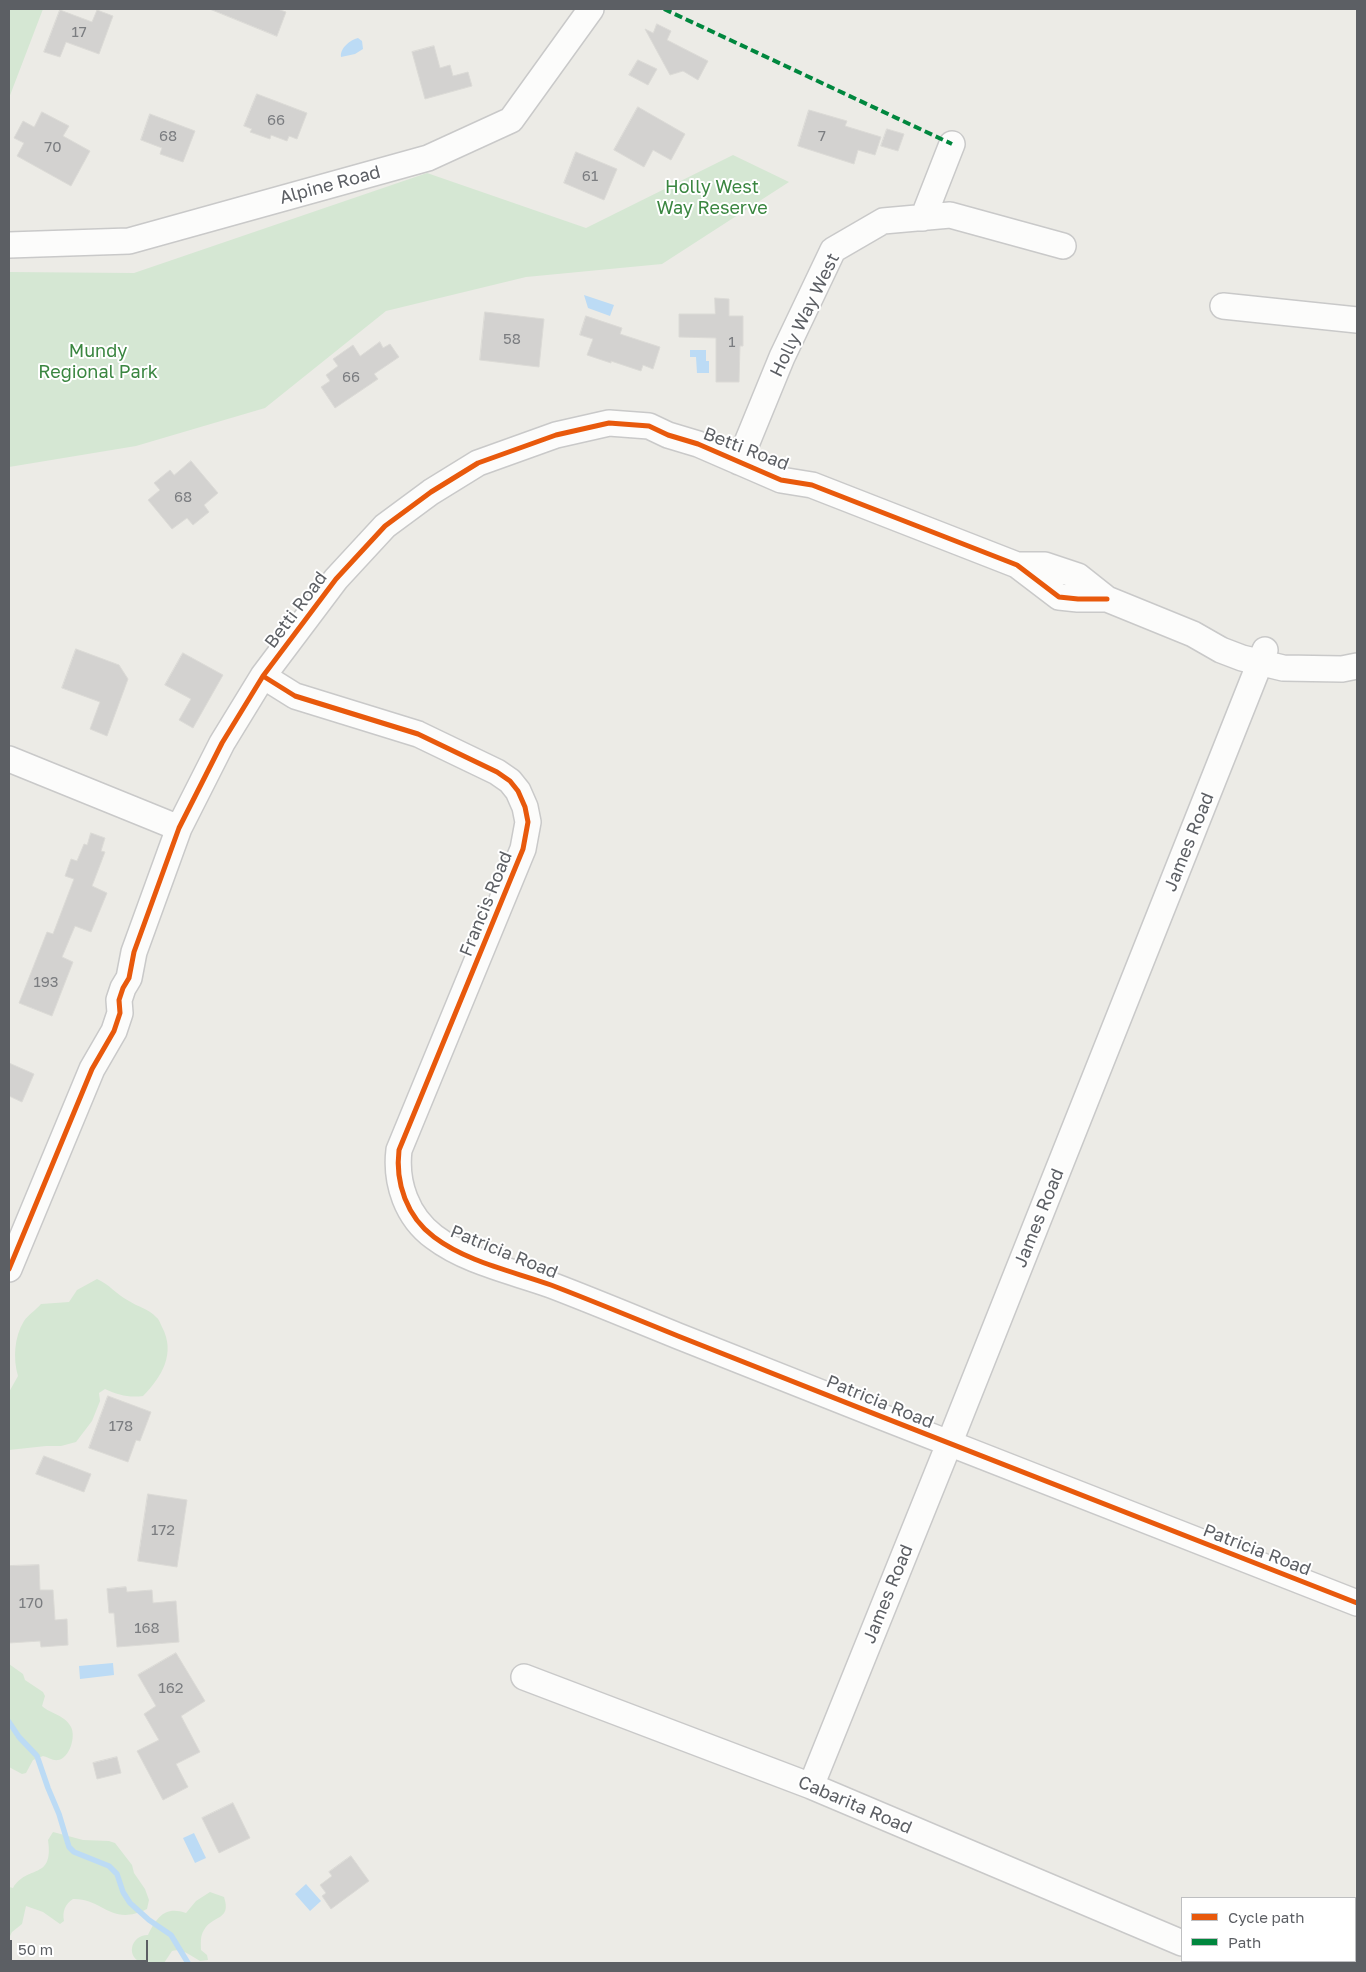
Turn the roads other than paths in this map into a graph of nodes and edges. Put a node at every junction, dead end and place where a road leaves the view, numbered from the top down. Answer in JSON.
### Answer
{"nodes":[{"id":1,"x":591,"y":9,"type":"edge"},
{"id":2,"x":952,"y":144,"type":"dead end"},
{"id":3,"x":923,"y":218,"type":"junction"},
{"id":4,"x":9,"y":244,"type":"edge"},
{"id":5,"x":1062,"y":246,"type":"dead end"},
{"id":6,"x":1223,"y":306,"type":"dead end"},
{"id":7,"x":1357,"y":320,"type":"edge"},
{"id":8,"x":742,"y":456,"type":"junction"},
{"id":9,"x":1357,"y":655,"type":"edge"},
{"id":10,"x":1262,"y":656,"type":"junction"},
{"id":11,"x":1357,"y":666,"type":"edge"},
{"id":12,"x":263,"y":676,"type":"junction"},
{"id":13,"x":9,"y":759,"type":"edge"},
{"id":14,"x":179,"y":828,"type":"junction"},
{"id":15,"x":407,"y":1205,"type":"joint"},
{"id":16,"x":9,"y":1269,"type":"edge"},
{"id":17,"x":949,"y":1444,"type":"junction"},
{"id":18,"x":1357,"y":1603,"type":"edge"},
{"id":19,"x":524,"y":1677,"type":"dead end"},
{"id":20,"x":811,"y":1786,"type":"junction"},
{"id":21,"x":1181,"y":1943,"type":"edge"}],
"edges":[{"from":1,"to":4,"type":"street","name":"Alpine Road"},
{"from":2,"to":3,"type":"street"},
{"from":3,"to":5,"type":"street","name":"Holly Way West"},
{"from":3,"to":8,"type":"street","name":"Holly Way West"},
{"from":6,"to":7,"type":"street"},
{"from":8,"to":10,"type":"street","name":"Betti Road"},
{"from":8,"to":12,"type":"street","name":"Betti Road"},
{"from":9,"to":10,"type":"street","name":"Betti Road"},
{"from":10,"to":11,"type":"street","name":"Betti Road"},
{"from":10,"to":17,"type":"street","name":"James Road"},
{"from":12,"to":14,"type":"street","name":"Betti Road"},
{"from":12,"to":15,"type":"street","name":"Francis Road"},
{"from":13,"to":14,"type":"street"},
{"from":14,"to":16,"type":"street","name":"Betti Road"},
{"from":15,"to":17,"type":"street","name":"Patricia Road"},
{"from":17,"to":18,"type":"street","name":"Patricia Road"},
{"from":17,"to":20,"type":"street","name":"James Road"},
{"from":19,"to":20,"type":"street","name":"Cabarita Road"},
{"from":20,"to":21,"type":"street","name":"Cabarita Road"}]}
